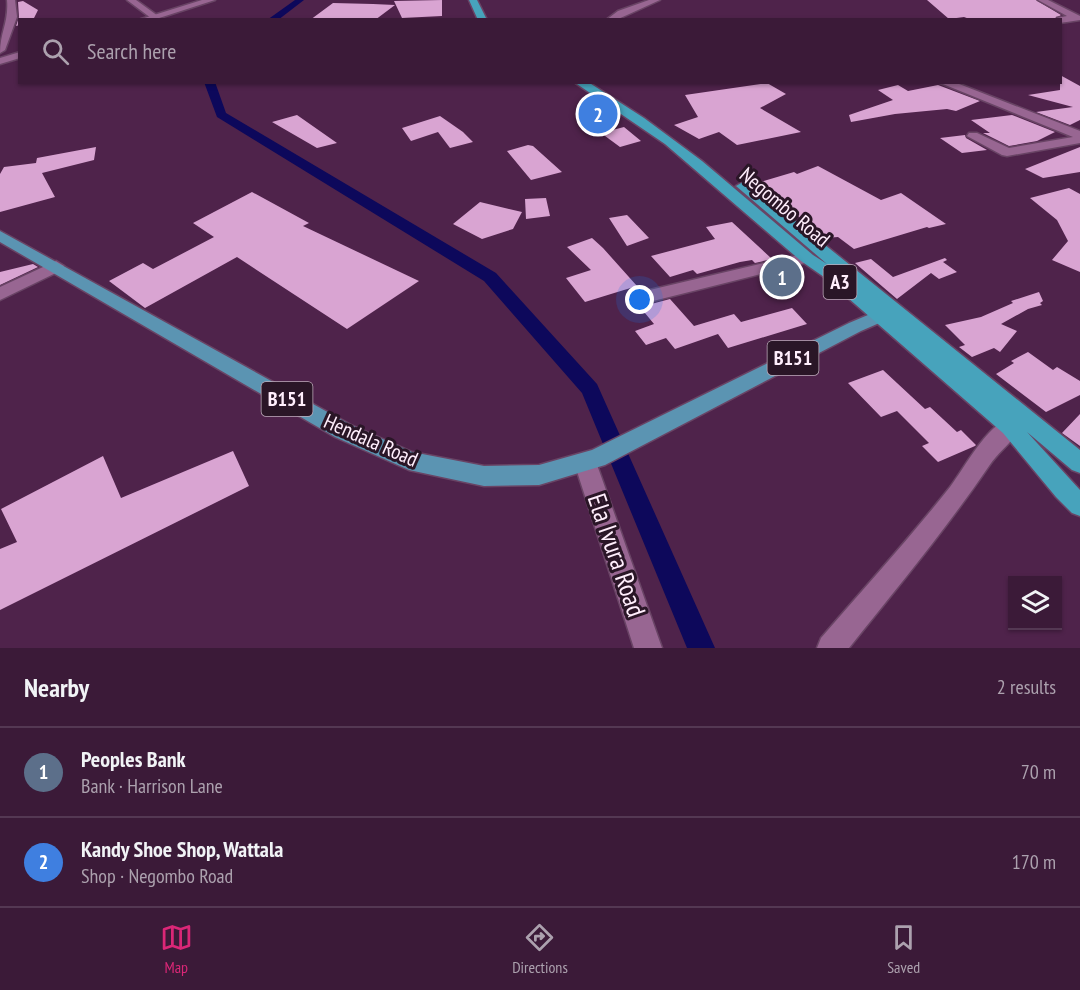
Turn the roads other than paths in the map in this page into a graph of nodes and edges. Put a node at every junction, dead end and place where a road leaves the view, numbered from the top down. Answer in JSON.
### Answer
{"nodes":[{"id":1,"x":11,"y":0,"type":"edge"},
{"id":2,"x":131,"y":0,"type":"edge"},
{"id":3,"x":211,"y":0,"type":"edge"},
{"id":4,"x":473,"y":0,"type":"edge"},
{"id":5,"x":656,"y":0,"type":"edge"},
{"id":6,"x":1042,"y":0,"type":"edge"},
{"id":7,"x":154,"y":16,"type":"junction"},
{"id":8,"x":13,"y":17,"type":"junction"},
{"id":9,"x":148,"y":18,"type":"edge"},
{"id":10,"x":482,"y":18,"type":"edge"},
{"id":11,"x":612,"y":18,"type":"edge"},
{"id":12,"x":0,"y":19,"type":"edge"},
{"id":13,"x":1062,"y":20,"type":"edge"},
{"id":14,"x":0,"y":50,"type":"edge"},
{"id":15,"x":18,"y":56,"type":"edge"},
{"id":16,"x":0,"y":61,"type":"edge"},
{"id":17,"x":582,"y":84,"type":"edge"},
{"id":18,"x":597,"y":84,"type":"edge"},
{"id":19,"x":948,"y":84,"type":"edge"},
{"id":20,"x":973,"y":136,"type":"dead end"},
{"id":21,"x":1080,"y":137,"type":"edge"},
{"id":22,"x":0,"y":236,"type":"edge"},
{"id":23,"x":807,"y":258,"type":"junction"},
{"id":24,"x":56,"y":266,"type":"junction"},
{"id":25,"x":0,"y":294,"type":"edge"},
{"id":26,"x":637,"y":299,"type":"dead end"},
{"id":27,"x":888,"y":312,"type":"junction"},
{"id":28,"x":1010,"y":427,"type":"junction"},
{"id":29,"x":591,"y":460,"type":"junction"},
{"id":30,"x":1080,"y":463,"type":"edge"},
{"id":31,"x":1080,"y":505,"type":"edge"},
{"id":32,"x":648,"y":648,"type":"edge"},
{"id":33,"x":831,"y":648,"type":"edge"}],
"edges":[{"from":1,"to":8,"type":"street"},
{"from":2,"to":7,"type":"street"},
{"from":3,"to":7,"type":"street"},
{"from":4,"to":10,"type":"highway"},
{"from":5,"to":11,"type":"street"},
{"from":6,"to":13,"type":"street"},
{"from":7,"to":9,"type":"street"},
{"from":8,"to":12,"type":"street"},
{"from":8,"to":14,"type":"street"},
{"from":15,"to":16,"type":"street"},
{"from":17,"to":23,"type":"highway","name":"Negombo Road","number":"A3"},
{"from":18,"to":27,"type":"highway","name":"Negombo Road","number":"A3"},
{"from":19,"to":21,"type":"street"},
{"from":20,"to":21,"type":"street"},
{"from":22,"to":24,"type":"main road","name":"Hendala Road","number":"B151"},
{"from":23,"to":26,"type":"street"},
{"from":23,"to":27,"type":"highway","name":"Negombo Road","number":"A3"},
{"from":24,"to":25,"type":"street"},
{"from":24,"to":29,"type":"main road","name":"Hendala Road","number":"B151"},
{"from":27,"to":28,"type":"highway","name":"Negombo Road","number":"A3"},
{"from":27,"to":29,"type":"main road","name":"Hendala Road","number":"B151"},
{"from":27,"to":30,"type":"highway","name":"Negombo Road","number":"A3"},
{"from":28,"to":31,"type":"highway","name":"Negombo Road","number":"A3"},
{"from":28,"to":33,"type":"street"},
{"from":29,"to":32,"type":"street","name":"Ela Ivura Road"}]}
